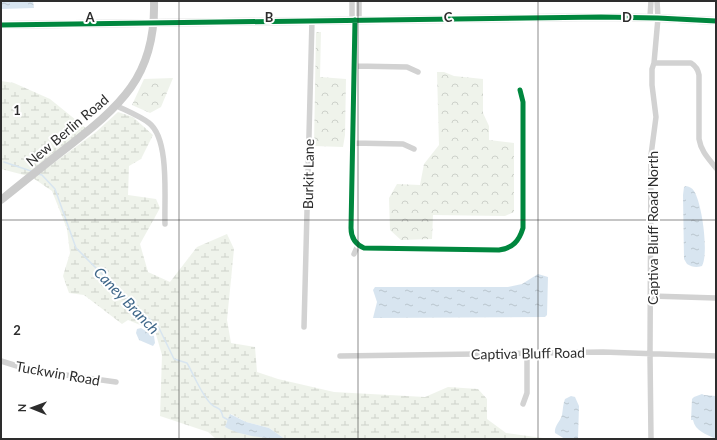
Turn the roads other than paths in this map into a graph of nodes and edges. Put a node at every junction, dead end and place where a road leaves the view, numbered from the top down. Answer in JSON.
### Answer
{"nodes":[{"id":1,"x":154,"y":1,"type":"edge"},
{"id":2,"x":352,"y":1,"type":"edge"},
{"id":3,"x":359,"y":1,"type":"edge"},
{"id":4,"x":651,"y":1,"type":"edge"},
{"id":5,"x":657,"y":1,"type":"edge"},
{"id":6,"x":654,"y":18,"type":"junction"},
{"id":7,"x":312,"y":20,"type":"junction"},
{"id":8,"x":356,"y":20,"type":"junction"},
{"id":9,"x":716,"y":21,"type":"edge"},
{"id":10,"x":154,"y":23,"type":"junction"},
{"id":11,"x":1,"y":25,"type":"edge"},
{"id":12,"x":654,"y":62,"type":"junction"},
{"id":13,"x":355,"y":66,"type":"junction"},
{"id":14,"x":418,"y":72,"type":"dead end"},
{"id":15,"x":520,"y":90,"type":"dead end"},
{"id":16,"x":117,"y":106,"type":"junction"},
{"id":17,"x":353,"y":143,"type":"junction"},
{"id":18,"x":414,"y":149,"type":"dead end"},
{"id":19,"x":716,"y":168,"type":"edge"},
{"id":20,"x":1,"y":200,"type":"edge"},
{"id":21,"x":165,"y":224,"type":"dead end"},
{"id":22,"x":358,"y":245,"type":"junction"},
{"id":23,"x":354,"y":254,"type":"dead end"},
{"id":24,"x":651,"y":296,"type":"junction"},
{"id":25,"x":716,"y":298,"type":"edge"},
{"id":26,"x":304,"y":327,"type":"dead end"},
{"id":27,"x":527,"y":353,"type":"junction"},
{"id":28,"x":650,"y":354,"type":"junction"},
{"id":29,"x":340,"y":356,"type":"dead end"},
{"id":30,"x":716,"y":356,"type":"edge"},
{"id":31,"x":1,"y":361,"type":"edge"},
{"id":32,"x":116,"y":382,"type":"dead end"},
{"id":33,"x":523,"y":404,"type":"dead end"},
{"id":34,"x":651,"y":439,"type":"edge"}],
"edges":[{"from":1,"to":10,"type":"street","name":"New Berlin Road"},
{"from":2,"to":8,"type":"street"},
{"from":3,"to":8,"type":"street"},
{"from":4,"to":6,"type":"street"},
{"from":5,"to":6,"type":"street"},
{"from":6,"to":8,"type":"street"},
{"from":6,"to":9,"type":"street"},
{"from":6,"to":12,"type":"street","name":"Captiva Bluff Road North"},
{"from":7,"to":8,"type":"street"},
{"from":7,"to":10,"type":"street"},
{"from":7,"to":26,"type":"street","name":"Burkit Lane"},
{"from":8,"to":13,"type":"street"},
{"from":10,"to":11,"type":"street"},
{"from":10,"to":16,"type":"street","name":"New Berlin Road"},
{"from":12,"to":19,"type":"street"},
{"from":12,"to":24,"type":"street","name":"Captiva Bluff Road North"},
{"from":13,"to":14,"type":"street"},
{"from":13,"to":17,"type":"street"},
{"from":15,"to":22,"type":"street"},
{"from":16,"to":20,"type":"street","name":"New Berlin Road"},
{"from":16,"to":21,"type":"street"},
{"from":17,"to":18,"type":"street"},
{"from":17,"to":22,"type":"street"},
{"from":22,"to":23,"type":"street"},
{"from":24,"to":25,"type":"street"},
{"from":24,"to":28,"type":"street","name":"Captiva Bluff Road North"},
{"from":27,"to":28,"type":"street","name":"Captiva Bluff Road"},
{"from":27,"to":29,"type":"street","name":"Captiva Bluff Road"},
{"from":27,"to":33,"type":"street"},
{"from":28,"to":30,"type":"street","name":"Captiva Bluff Road"},
{"from":28,"to":34,"type":"street","name":"Captiva Bluff Road North"},
{"from":31,"to":32,"type":"street","name":"Tuckwin Road"}]}
